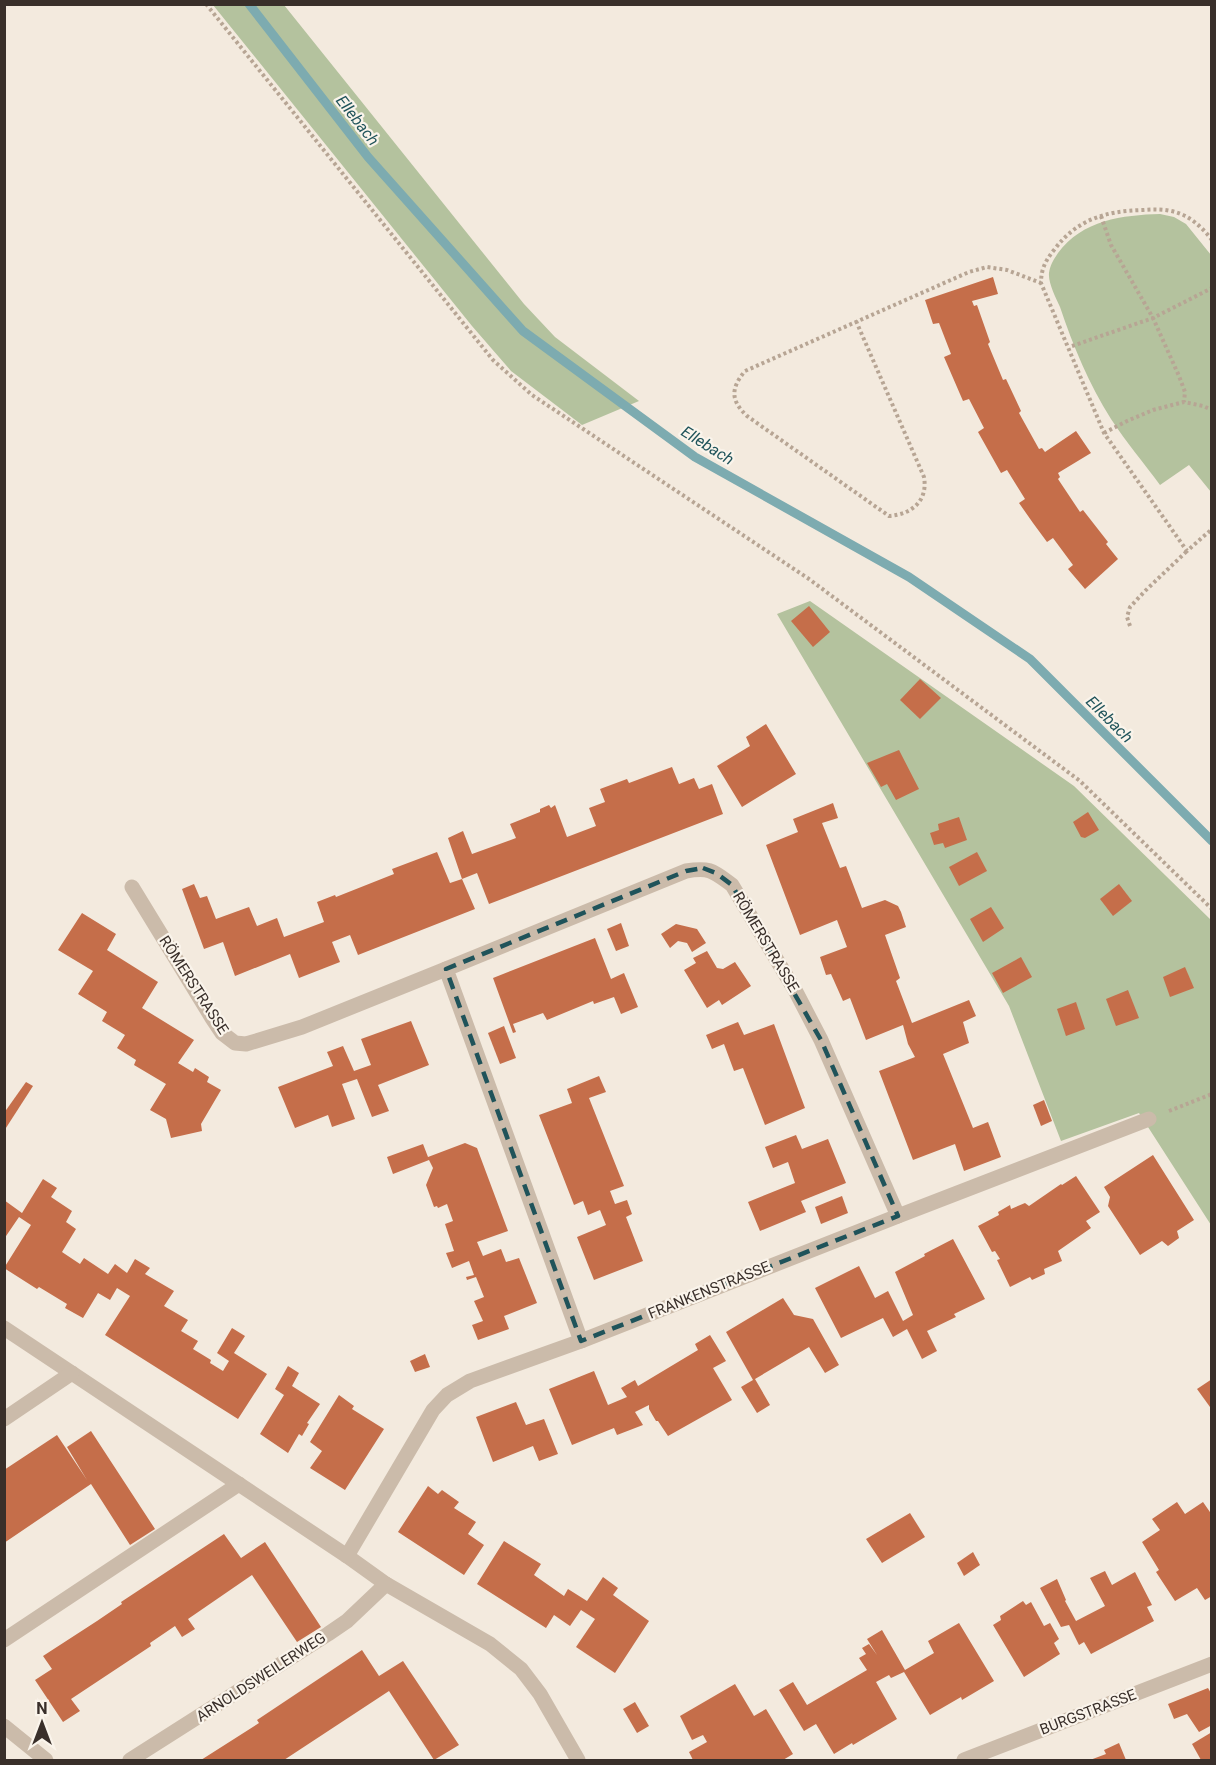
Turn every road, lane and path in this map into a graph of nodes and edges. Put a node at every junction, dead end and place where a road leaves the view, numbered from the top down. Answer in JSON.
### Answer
{"nodes":[{"id":1,"x":206,"y":4,"type":"edge"},
{"id":2,"x":1101,"y":216,"type":"junction"},
{"id":3,"x":1212,"y":240,"type":"edge"},
{"id":4,"x":1041,"y":283,"type":"junction"},
{"id":5,"x":1212,"y":288,"type":"edge"},
{"id":6,"x":1153,"y":318,"type":"junction"},
{"id":7,"x":856,"y":321,"type":"junction"},
{"id":8,"x":1072,"y":346,"type":"dead end"},
{"id":9,"x":1184,"y":402,"type":"junction"},
{"id":10,"x":1212,"y":410,"type":"edge"},
{"id":11,"x":1104,"y":433,"type":"junction"},
{"id":12,"x":1212,"y":529,"type":"edge"},
{"id":13,"x":1187,"y":551,"type":"junction"},
{"id":14,"x":1131,"y":626,"type":"dead end"},
{"id":15,"x":132,"y":887,"type":"dead end"},
{"id":16,"x":1212,"y":909,"type":"edge"},
{"id":17,"x":446,"y":969,"type":"junction"},
{"id":18,"x":1212,"y":1094,"type":"edge"},
{"id":19,"x":1149,"y":1119,"type":"joint"},
{"id":20,"x":898,"y":1216,"type":"junction"},
{"id":21,"x":4,"y":1328,"type":"edge"},
{"id":22,"x":581,"y":1341,"type":"junction"},
{"id":23,"x":72,"y":1373,"type":"junction"},
{"id":24,"x":4,"y":1419,"type":"edge"},
{"id":25,"x":239,"y":1484,"type":"junction"},
{"id":26,"x":347,"y":1556,"type":"junction"},
{"id":27,"x":386,"y":1584,"type":"junction"},
{"id":28,"x":4,"y":1640,"type":"edge"},
{"id":29,"x":1212,"y":1664,"type":"edge"},
{"id":30,"x":4,"y":1726,"type":"edge"},
{"id":31,"x":46,"y":1761,"type":"edge"},
{"id":32,"x":130,"y":1761,"type":"edge"},
{"id":33,"x":578,"y":1761,"type":"edge"},
{"id":34,"x":964,"y":1761,"type":"edge"}],
"edges":[{"from":1,"to":16,"type":"path"},
{"from":2,"to":3,"type":"path"},
{"from":2,"to":4,"type":"path"},
{"from":2,"to":6,"type":"path"},
{"from":4,"to":7,"type":"path"},
{"from":4,"to":11,"type":"path"},
{"from":5,"to":6,"type":"path"},
{"from":6,"to":8,"type":"path"},
{"from":6,"to":9,"type":"path"},
{"from":7,"to":7,"type":"path"},
{"from":9,"to":10,"type":"path"},
{"from":9,"to":11,"type":"path"},
{"from":11,"to":13,"type":"path"},
{"from":12,"to":13,"type":"path"},
{"from":13,"to":14,"type":"path"},
{"from":15,"to":17,"type":"street","name":"RÖMERSTRASSE"},
{"from":17,"to":20,"type":"street","name":"RÖMERSTRASSE"},
{"from":17,"to":22,"type":"street"},
{"from":18,"to":19,"type":"path"},
{"from":19,"to":20,"type":"street","name":"FRANKENSTRASSE"},
{"from":20,"to":22,"type":"street","name":"FRANKENSTRASSE"},
{"from":21,"to":23,"type":"street"},
{"from":22,"to":26,"type":"street","name":"FRANKENSTRASSE"},
{"from":23,"to":24,"type":"street"},
{"from":23,"to":25,"type":"street"},
{"from":25,"to":26,"type":"street"},
{"from":25,"to":28,"type":"street"},
{"from":26,"to":27,"type":"street"},
{"from":27,"to":32,"type":"street","name":"ARNOLDSWEILERWEG"},
{"from":27,"to":33,"type":"street"},
{"from":29,"to":34,"type":"street","name":"BURGSTRASSE"},
{"from":30,"to":31,"type":"street"}]}
